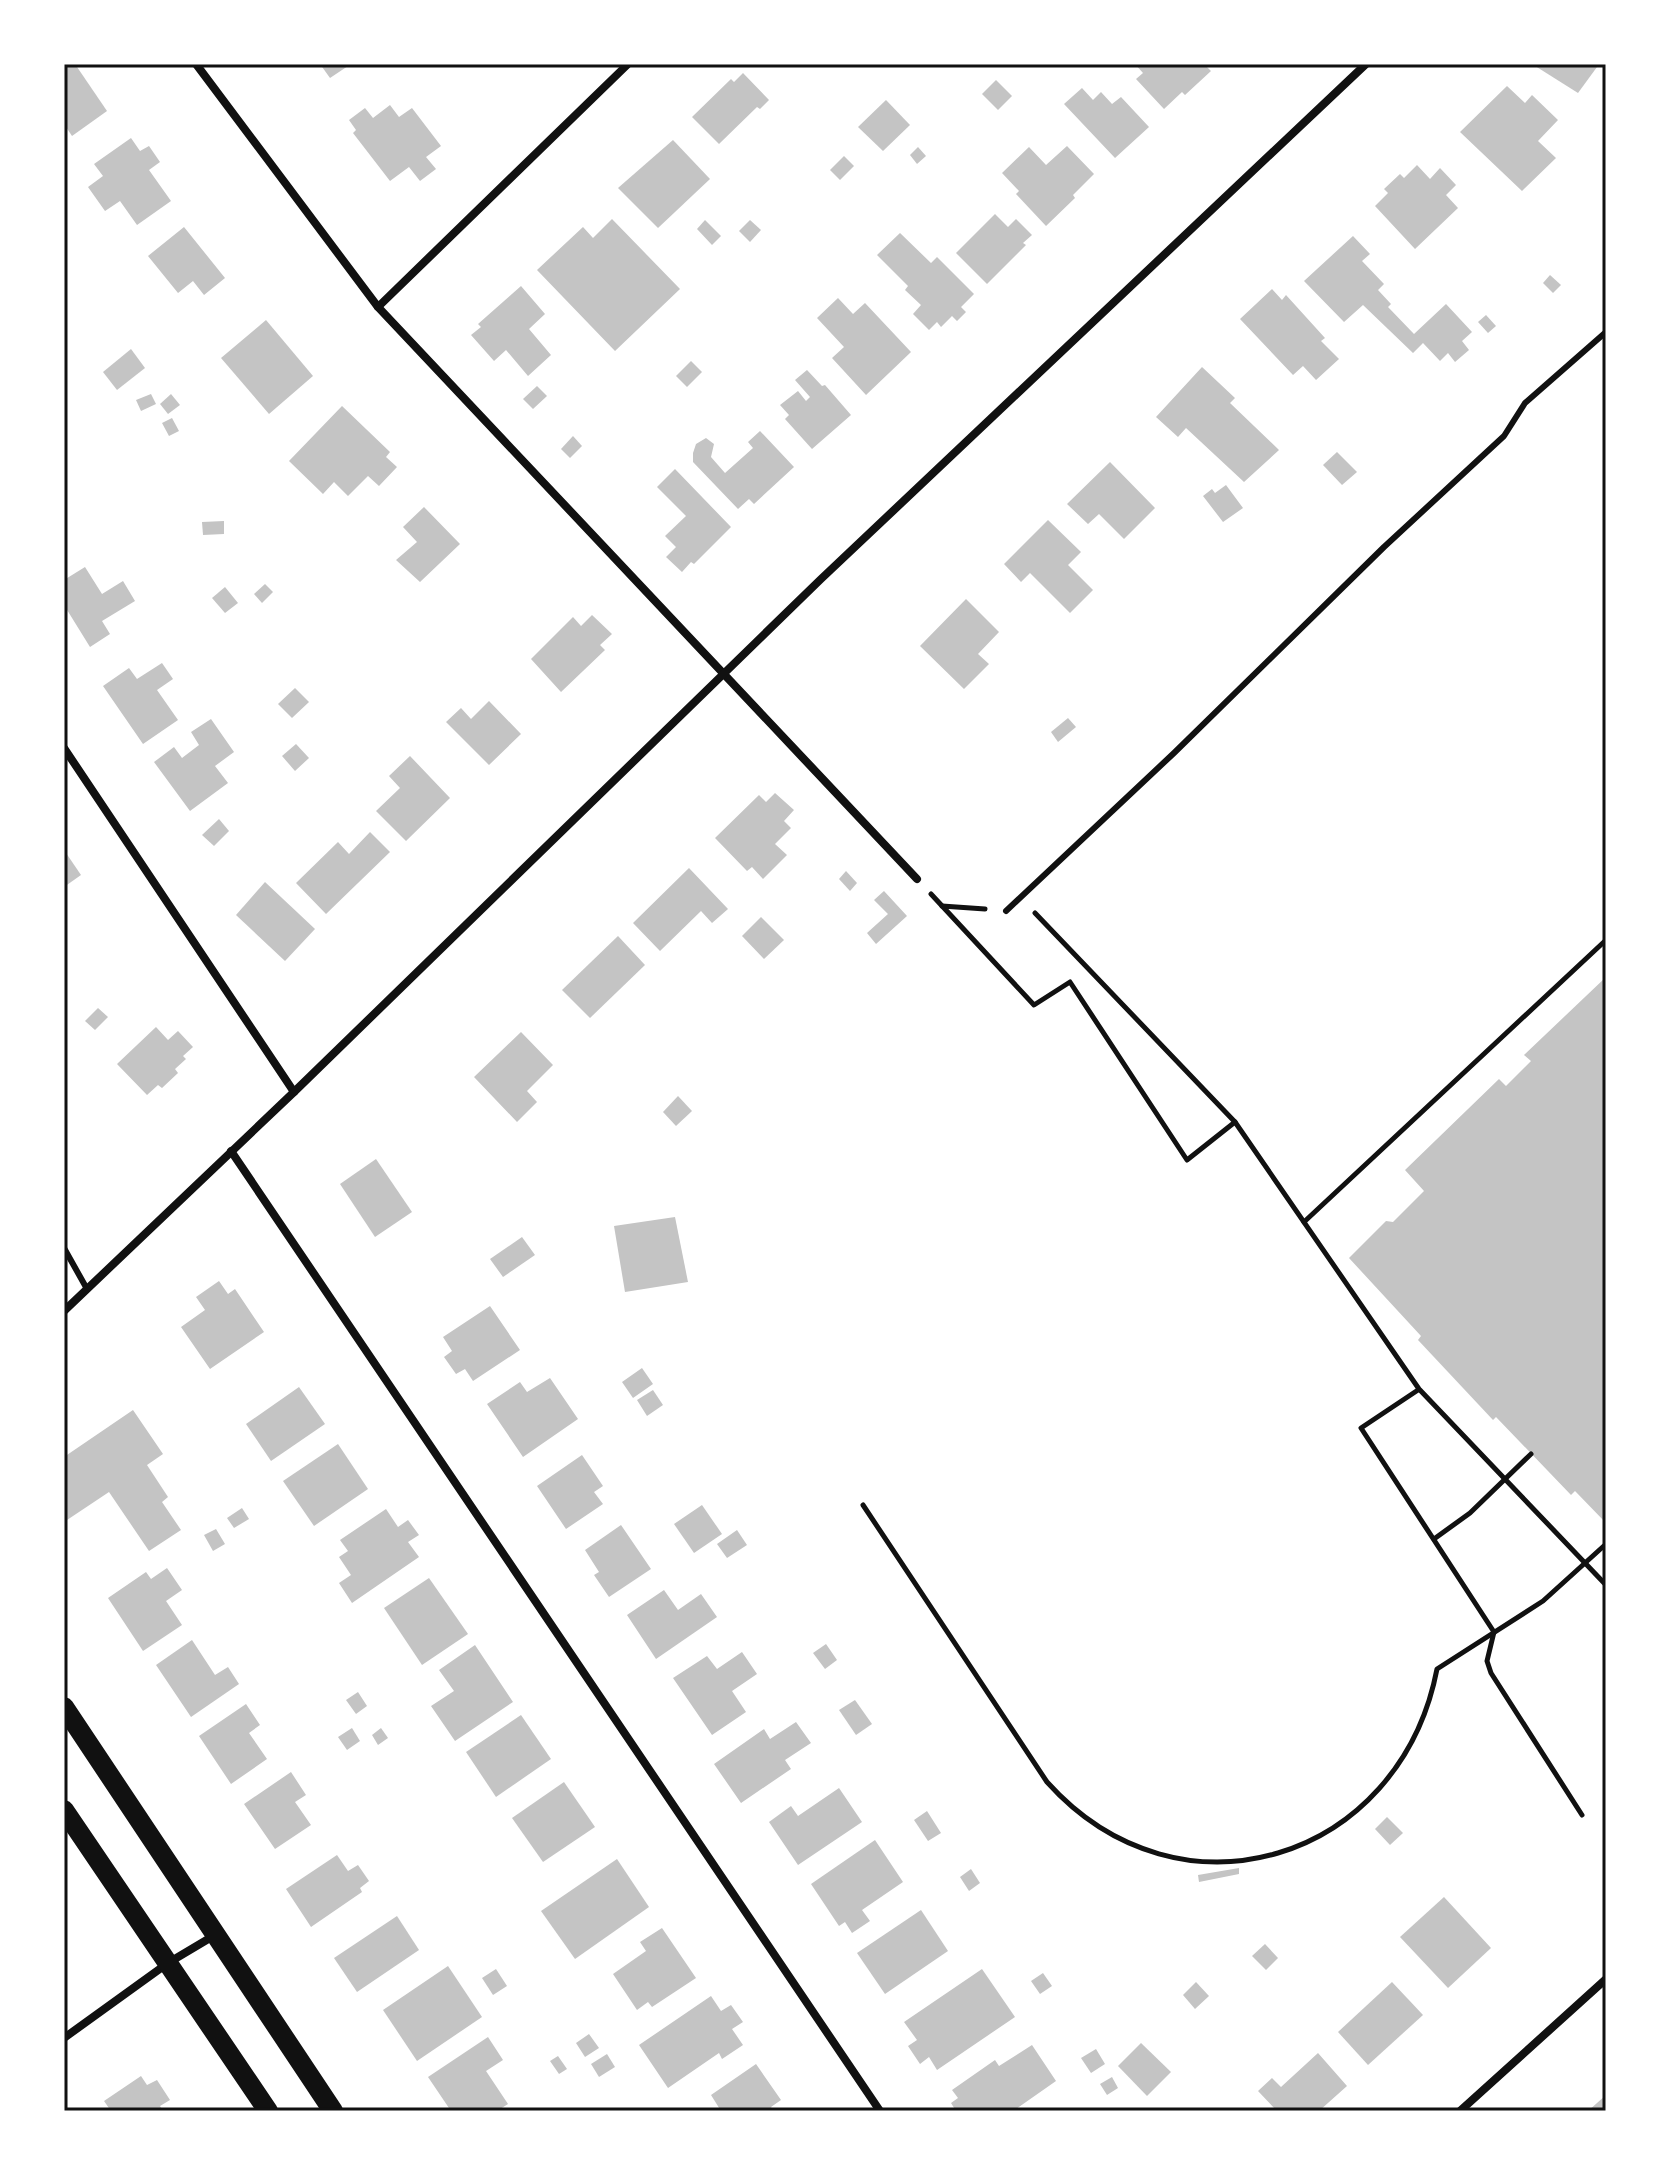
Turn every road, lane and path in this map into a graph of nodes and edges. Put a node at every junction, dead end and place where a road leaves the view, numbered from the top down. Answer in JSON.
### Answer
{"nodes":[{"id":1,"x":196,"y":64,"type":"edge"},
{"id":2,"x":628,"y":64,"type":"edge"},
{"id":3,"x":1366,"y":64,"type":"edge"},
{"id":4,"x":378,"y":307,"type":"junction"},
{"id":5,"x":1606,"y":332,"type":"edge"},
{"id":6,"x":724,"y":673,"type":"junction"},
{"id":7,"x":64,"y":748,"type":"edge"},
{"id":8,"x":917,"y":879,"type":"joint"},
{"id":9,"x":942,"y":906,"type":"junction"},
{"id":10,"x":1006,"y":911,"type":"junction"},
{"id":11,"x":1606,"y":940,"type":"edge"},
{"id":12,"x":294,"y":1092,"type":"junction"},
{"id":13,"x":1235,"y":1122,"type":"junction"},
{"id":14,"x":231,"y":1151,"type":"junction"},
{"id":15,"x":1304,"y":1222,"type":"junction"},
{"id":16,"x":64,"y":1248,"type":"edge"},
{"id":17,"x":87,"y":1289,"type":"junction"},
{"id":18,"x":64,"y":1311,"type":"edge"},
{"id":19,"x":1419,"y":1389,"type":"junction"},
{"id":20,"x":1531,"y":1454,"type":"dead end"},
{"id":21,"x":1505,"y":1479,"type":"junction"},
{"id":22,"x":863,"y":1505,"type":"dead end"},
{"id":23,"x":1434,"y":1539,"type":"junction"},
{"id":24,"x":1606,"y":1544,"type":"edge"},
{"id":25,"x":1585,"y":1563,"type":"junction"},
{"id":26,"x":1606,"y":1585,"type":"edge"},
{"id":27,"x":1494,"y":1632,"type":"junction"},
{"id":28,"x":64,"y":1707,"type":"edge"},
{"id":29,"x":64,"y":1810,"type":"edge"},
{"id":30,"x":1582,"y":1815,"type":"dead end"},
{"id":31,"x":216,"y":1935,"type":"junction"},
{"id":32,"x":168,"y":1963,"type":"junction"},
{"id":33,"x":1606,"y":1979,"type":"edge"},
{"id":34,"x":64,"y":2038,"type":"edge"},
{"id":35,"x":268,"y":2111,"type":"edge"},
{"id":36,"x":333,"y":2111,"type":"edge"},
{"id":37,"x":880,"y":2111,"type":"edge"},
{"id":38,"x":1460,"y":2111,"type":"edge"}],
"edges":[{"from":1,"to":4,"type":"street"},
{"from":2,"to":4,"type":"street"},
{"from":3,"to":6,"type":"street"},
{"from":4,"to":6,"type":"street"},
{"from":5,"to":10,"type":"lane"},
{"from":6,"to":8,"type":"street"},
{"from":6,"to":12,"type":"street"},
{"from":7,"to":12,"type":"street"},
{"from":8,"to":9,"type":"path"},
{"from":9,"to":10,"type":"path"},
{"from":9,"to":13,"type":"path"},
{"from":10,"to":13,"type":"path"},
{"from":11,"to":15,"type":"path"},
{"from":12,"to":14,"type":"street"},
{"from":13,"to":15,"type":"path"},
{"from":14,"to":17,"type":"street"},
{"from":14,"to":37,"type":"street"},
{"from":15,"to":19,"type":"path"},
{"from":16,"to":17,"type":"lane"},
{"from":17,"to":18,"type":"street"},
{"from":19,"to":21,"type":"path"},
{"from":19,"to":23,"type":"path"},
{"from":20,"to":21,"type":"path"},
{"from":21,"to":23,"type":"path"},
{"from":21,"to":25,"type":"path"},
{"from":22,"to":27,"type":"path"},
{"from":23,"to":27,"type":"path"},
{"from":24,"to":25,"type":"path"},
{"from":25,"to":26,"type":"path"},
{"from":25,"to":27,"type":"path"},
{"from":27,"to":30,"type":"path"},
{"from":28,"to":31,"type":"main road"},
{"from":29,"to":32,"type":"main road"},
{"from":31,"to":32,"type":"street"},
{"from":31,"to":36,"type":"main road"},
{"from":32,"to":34,"type":"street"},
{"from":32,"to":35,"type":"main road"},
{"from":33,"to":38,"type":"street"}]}
